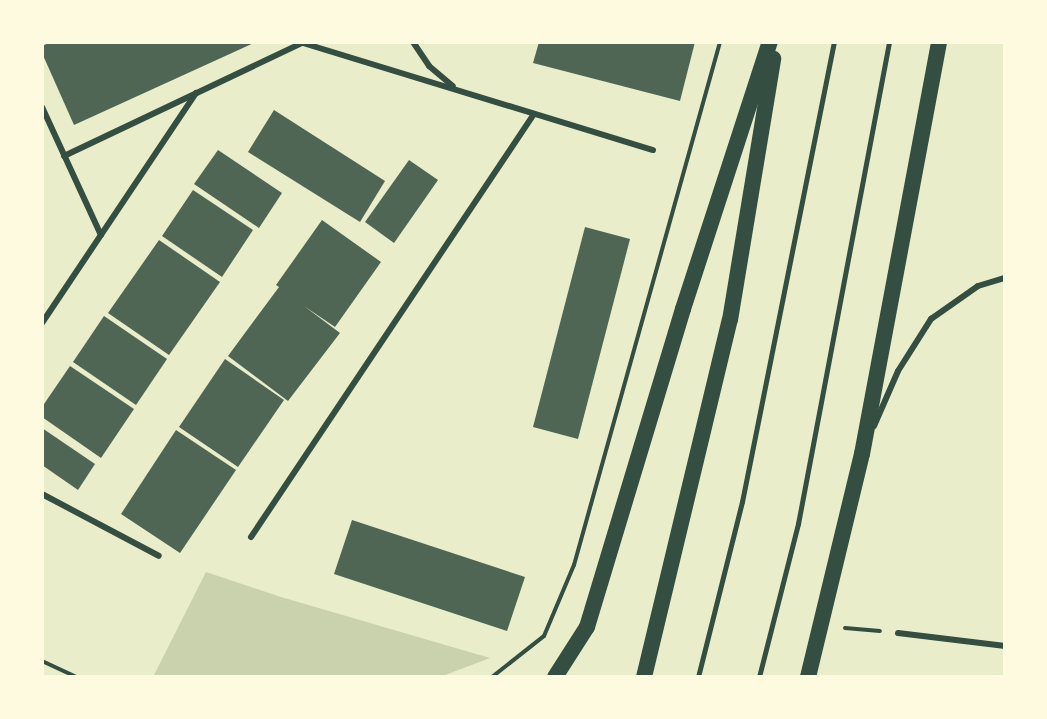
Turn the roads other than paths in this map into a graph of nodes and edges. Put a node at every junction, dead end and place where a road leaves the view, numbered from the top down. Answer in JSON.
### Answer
{"nodes":[{"id":1,"x":304,"y":42,"type":"edge"},
{"id":2,"x":413,"y":42,"type":"edge"},
{"id":3,"x":770,"y":42,"type":"edge"},
{"id":4,"x":776,"y":42,"type":"edge"},
{"id":5,"x":834,"y":42,"type":"edge"},
{"id":6,"x":890,"y":42,"type":"edge"},
{"id":7,"x":939,"y":42,"type":"edge"},
{"id":8,"x":459,"y":90,"type":"junction"},
{"id":9,"x":196,"y":93,"type":"junction"},
{"id":10,"x":42,"y":107,"type":"edge"},
{"id":11,"x":534,"y":114,"type":"junction"},
{"id":12,"x":653,"y":150,"type":"dead end"},
{"id":13,"x":64,"y":156,"type":"junction"},
{"id":14,"x":101,"y":235,"type":"junction"},
{"id":15,"x":1005,"y":278,"type":"edge"},
{"id":16,"x":42,"y":323,"type":"edge"},
{"id":17,"x":862,"y":454,"type":"junction"},
{"id":18,"x":42,"y":494,"type":"edge"},
{"id":19,"x":251,"y":537,"type":"dead end"},
{"id":20,"x":159,"y":556,"type":"dead end"},
{"id":21,"x":898,"y":633,"type":"road end"},
{"id":22,"x":1005,"y":646,"type":"edge"},
{"id":23,"x":555,"y":677,"type":"edge"},
{"id":24,"x":644,"y":677,"type":"edge"},
{"id":25,"x":698,"y":677,"type":"edge"},
{"id":26,"x":759,"y":677,"type":"edge"},
{"id":27,"x":808,"y":677,"type":"edge"}],
"edges":[{"from":1,"to":8,"type":"street"},
{"from":1,"to":9,"type":"street"},
{"from":2,"to":8,"type":"street"},
{"from":3,"to":23,"type":"highway"},
{"from":4,"to":24,"type":"highway"},
{"from":5,"to":25,"type":"lane"},
{"from":6,"to":26,"type":"lane"},
{"from":7,"to":17,"type":"highway"},
{"from":8,"to":11,"type":"street"},
{"from":9,"to":13,"type":"street"},
{"from":9,"to":14,"type":"street"},
{"from":10,"to":13,"type":"street"},
{"from":11,"to":12,"type":"street"},
{"from":11,"to":19,"type":"street"},
{"from":13,"to":14,"type":"street"},
{"from":14,"to":16,"type":"street"},
{"from":15,"to":17,"type":"street"},
{"from":17,"to":27,"type":"highway"},
{"from":18,"to":20,"type":"street"},
{"from":21,"to":22,"type":"street"}]}
